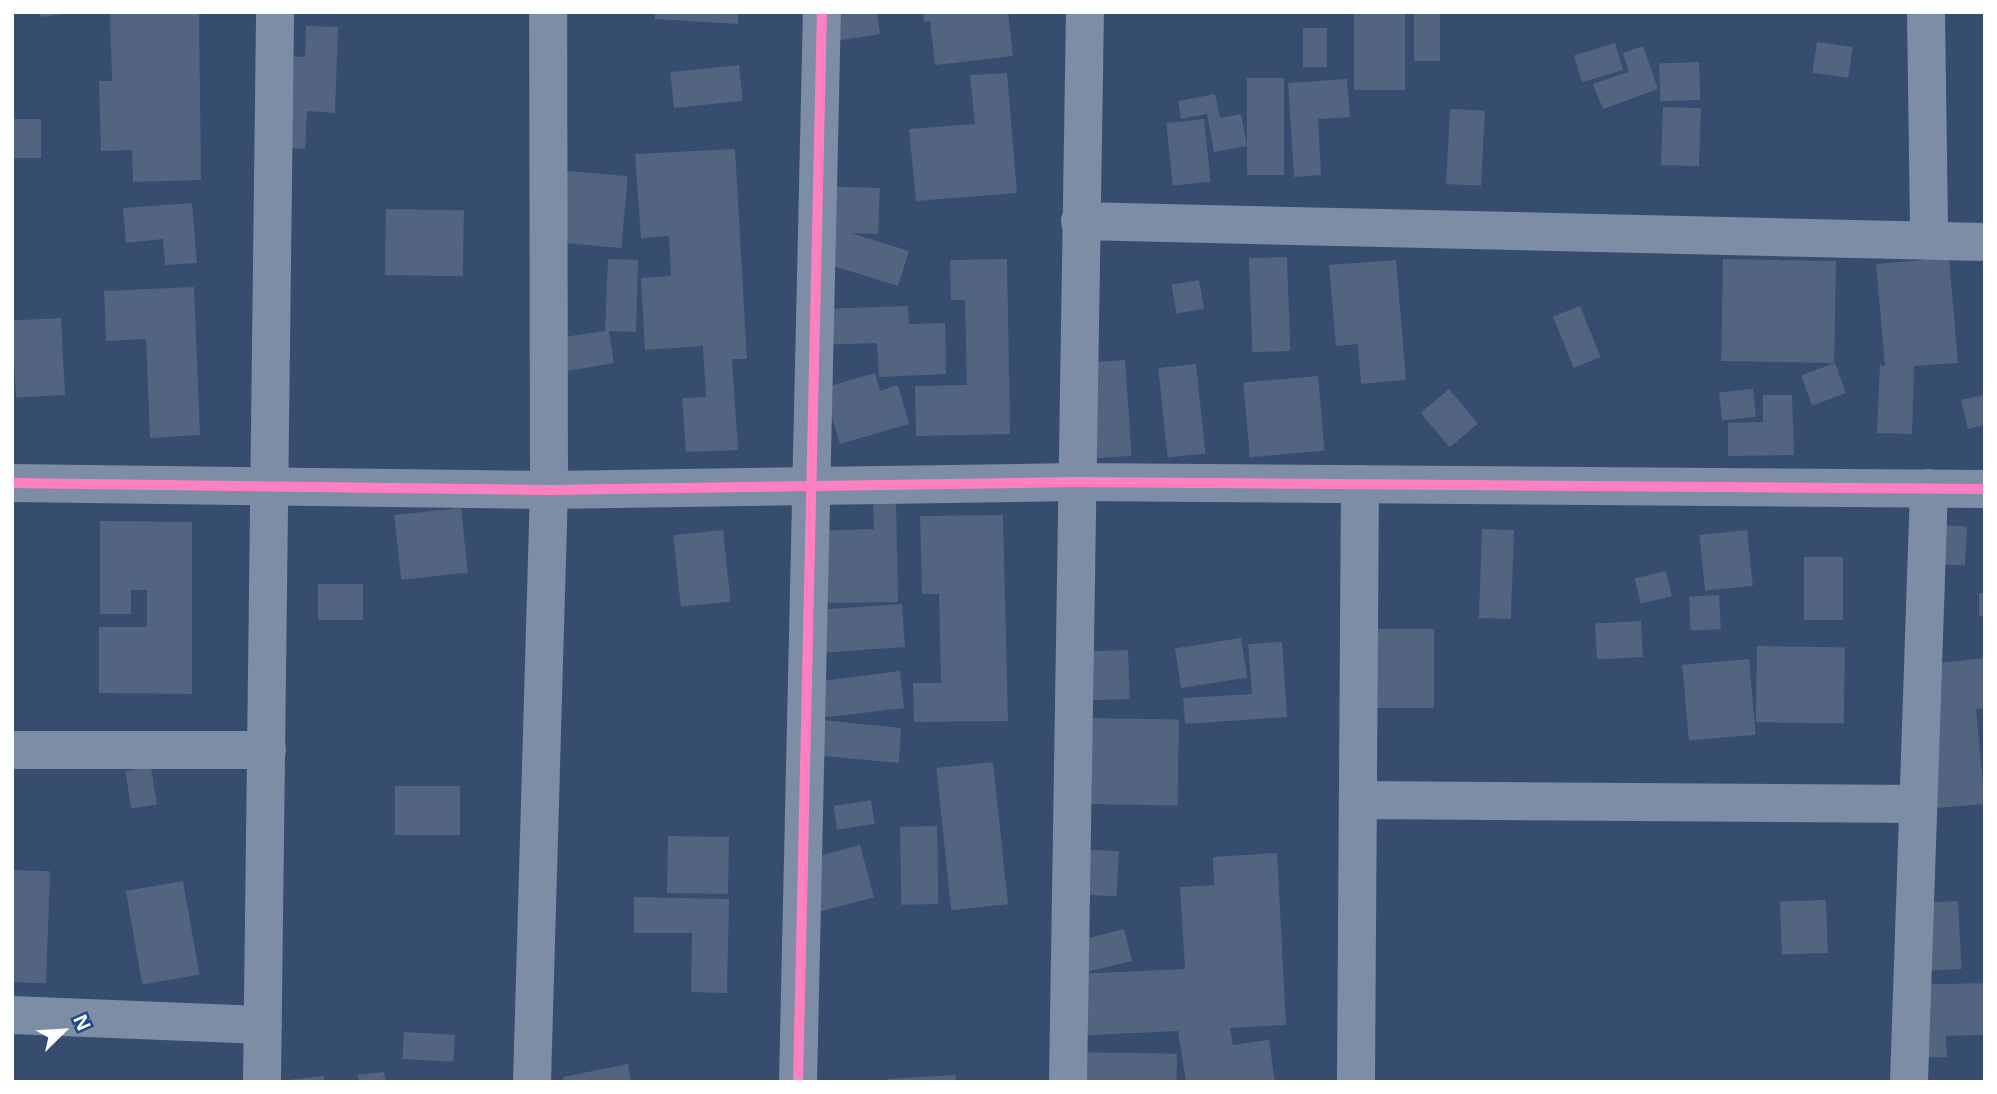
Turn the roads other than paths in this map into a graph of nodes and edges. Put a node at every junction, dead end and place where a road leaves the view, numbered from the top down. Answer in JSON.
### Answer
{"nodes":[{"id":1,"x":275,"y":12,"type":"edge"},
{"id":2,"x":548,"y":12,"type":"edge"},
{"id":3,"x":822,"y":12,"type":"edge"},
{"id":4,"x":1085,"y":12,"type":"edge"},
{"id":5,"x":1926,"y":12,"type":"edge"},
{"id":6,"x":1080,"y":221,"type":"junction"},
{"id":7,"x":1929,"y":240,"type":"junction"},
{"id":8,"x":1985,"y":242,"type":"edge"},
{"id":9,"x":1074,"y":482,"type":"junction"},
{"id":10,"x":12,"y":483,"type":"edge"},
{"id":11,"x":1360,"y":484,"type":"junction"},
{"id":12,"x":813,"y":486,"type":"junction"},
{"id":13,"x":271,"y":487,"type":"junction"},
{"id":14,"x":1928,"y":488,"type":"junction"},
{"id":15,"x":1985,"y":489,"type":"edge"},
{"id":16,"x":549,"y":491,"type":"junction"},
{"id":17,"x":12,"y":750,"type":"edge"},
{"id":18,"x":267,"y":750,"type":"junction"},
{"id":19,"x":1359,"y":800,"type":"junction"},
{"id":20,"x":1918,"y":804,"type":"junction"},
{"id":21,"x":12,"y":1015,"type":"edge"},
{"id":22,"x":263,"y":1025,"type":"junction"},
{"id":23,"x":262,"y":1082,"type":"edge"},
{"id":24,"x":532,"y":1082,"type":"edge"},
{"id":25,"x":798,"y":1082,"type":"edge"},
{"id":26,"x":1068,"y":1082,"type":"edge"},
{"id":27,"x":1356,"y":1082,"type":"edge"},
{"id":28,"x":1909,"y":1082,"type":"edge"}],
"edges":[{"from":1,"to":13,"type":"street"},
{"from":2,"to":16,"type":"street"},
{"from":3,"to":12,"type":"street"},
{"from":4,"to":6,"type":"street"},
{"from":5,"to":7,"type":"street"},
{"from":6,"to":7,"type":"street"},
{"from":6,"to":9,"type":"street"},
{"from":7,"to":8,"type":"street"},
{"from":9,"to":11,"type":"street"},
{"from":9,"to":12,"type":"street"},
{"from":9,"to":26,"type":"street"},
{"from":10,"to":13,"type":"street"},
{"from":11,"to":14,"type":"street"},
{"from":11,"to":19,"type":"street"},
{"from":12,"to":16,"type":"street"},
{"from":12,"to":25,"type":"street"},
{"from":13,"to":16,"type":"street"},
{"from":13,"to":18,"type":"street"},
{"from":14,"to":15,"type":"street"},
{"from":14,"to":20,"type":"street"},
{"from":16,"to":24,"type":"street"},
{"from":17,"to":18,"type":"street"},
{"from":18,"to":22,"type":"street"},
{"from":19,"to":20,"type":"street"},
{"from":19,"to":27,"type":"street"},
{"from":20,"to":28,"type":"street"},
{"from":21,"to":22,"type":"street"},
{"from":22,"to":23,"type":"street"}]}
